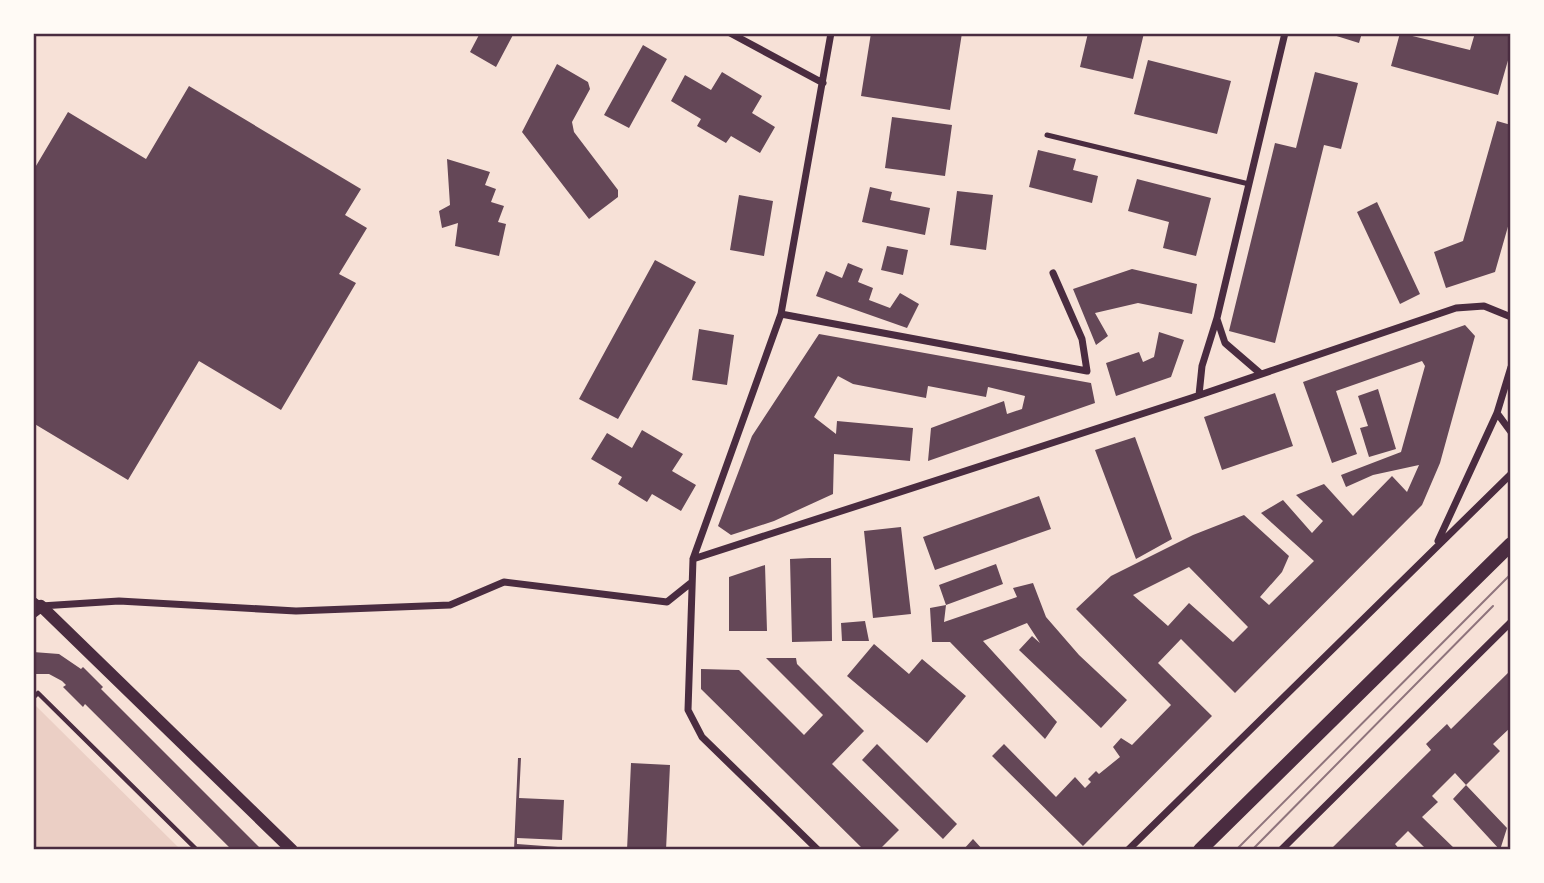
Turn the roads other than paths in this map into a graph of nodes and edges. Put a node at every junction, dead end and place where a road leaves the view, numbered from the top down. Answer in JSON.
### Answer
{"nodes":[{"id":1,"x":730,"y":33,"type":"edge"},
{"id":2,"x":831,"y":33,"type":"edge"},
{"id":3,"x":1285,"y":33,"type":"edge"},
{"id":4,"x":823,"y":83,"type":"junction"},
{"id":5,"x":1047,"y":135,"type":"dead end"},
{"id":6,"x":1249,"y":184,"type":"junction"},
{"id":7,"x":1052,"y":273,"type":"dead end"},
{"id":8,"x":782,"y":314,"type":"junction"},
{"id":9,"x":1511,"y":317,"type":"edge"},
{"id":10,"x":1217,"y":318,"type":"junction"},
{"id":11,"x":1511,"y":367,"type":"edge"},
{"id":12,"x":1261,"y":374,"type":"junction"},
{"id":13,"x":1199,"y":395,"type":"junction"},
{"id":14,"x":1497,"y":413,"type":"junction"},
{"id":15,"x":1511,"y":432,"type":"edge"},
{"id":16,"x":1511,"y":474,"type":"edge"},
{"id":17,"x":1511,"y":544,"type":"edge"},
{"id":18,"x":1437,"y":545,"type":"junction"},
{"id":19,"x":693,"y":559,"type":"junction"},
{"id":20,"x":692,"y":582,"type":"junction"},
{"id":21,"x":36,"y":606,"type":"edge"},
{"id":22,"x":1511,"y":622,"type":"edge"},
{"id":23,"x":292,"y":850,"type":"edge"},
{"id":24,"x":818,"y":850,"type":"edge"},
{"id":25,"x":1128,"y":850,"type":"edge"},
{"id":26,"x":1200,"y":850,"type":"edge"},
{"id":27,"x":1281,"y":850,"type":"edge"}],
"edges":[{"from":1,"to":4,"type":"street"},
{"from":2,"to":4,"type":"street"},
{"from":3,"to":6,"type":"street"},
{"from":4,"to":8,"type":"street"},
{"from":5,"to":6,"type":"lane"},
{"from":6,"to":10,"type":"street"},
{"from":7,"to":8,"type":"street"},
{"from":8,"to":19,"type":"street"},
{"from":9,"to":12,"type":"street"},
{"from":10,"to":12,"type":"street"},
{"from":10,"to":13,"type":"street"},
{"from":11,"to":14,"type":"street"},
{"from":12,"to":13,"type":"street"},
{"from":13,"to":19,"type":"street"},
{"from":14,"to":15,"type":"street"},
{"from":14,"to":18,"type":"street"},
{"from":16,"to":18,"type":"street"},
{"from":17,"to":26,"type":"main road"},
{"from":18,"to":25,"type":"street"},
{"from":19,"to":20,"type":"street"},
{"from":20,"to":21,"type":"street"},
{"from":20,"to":24,"type":"street"},
{"from":21,"to":23,"type":"street"},
{"from":22,"to":27,"type":"street"}]}
